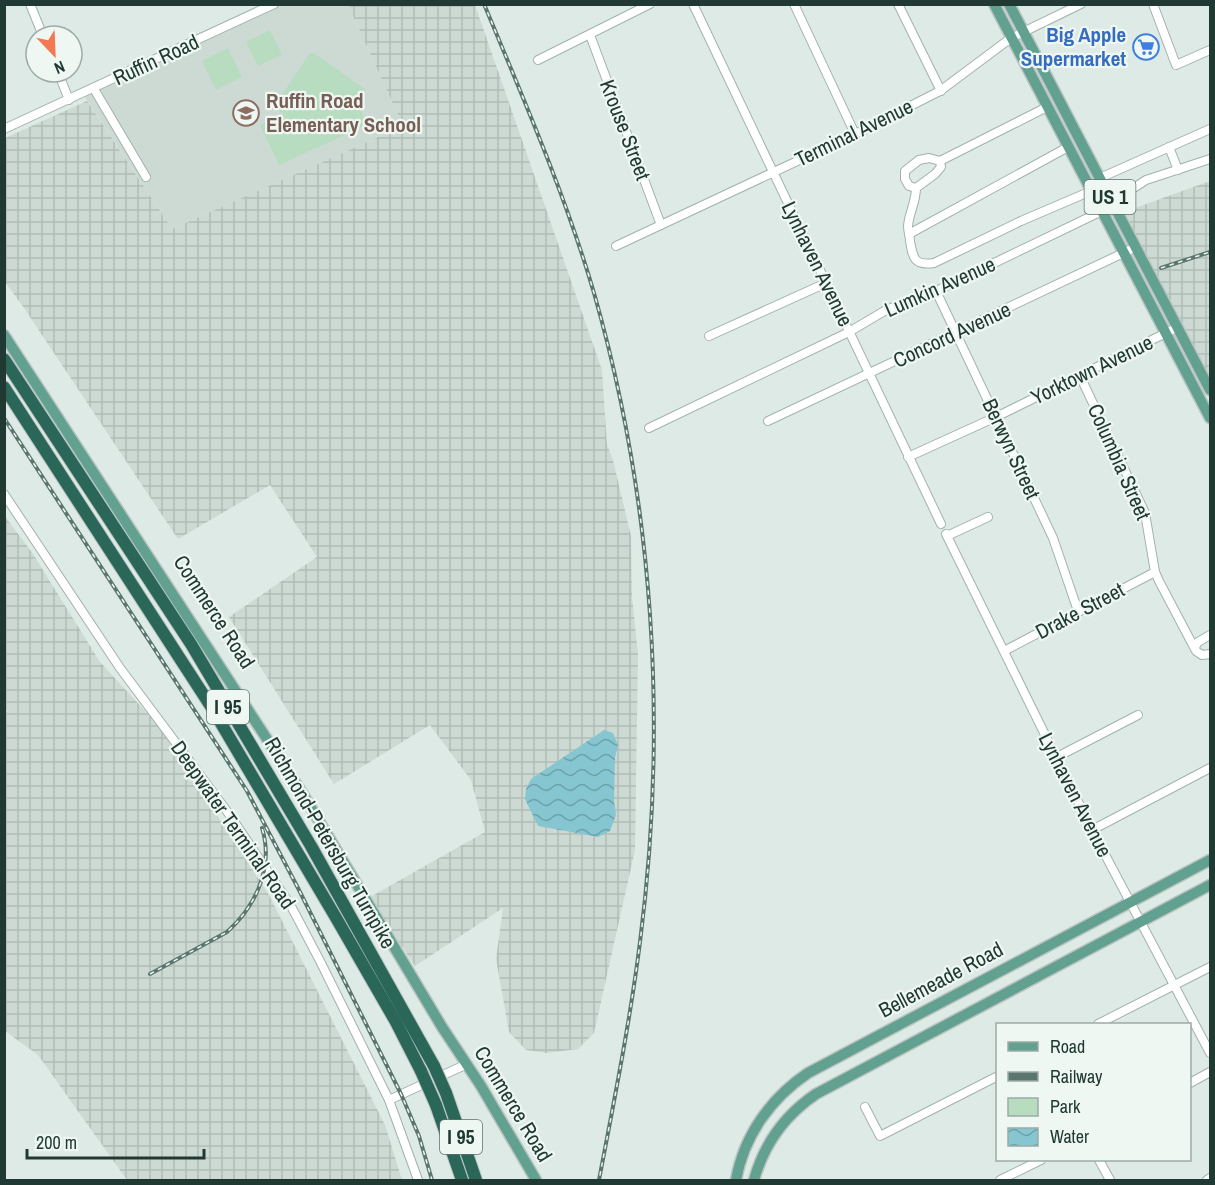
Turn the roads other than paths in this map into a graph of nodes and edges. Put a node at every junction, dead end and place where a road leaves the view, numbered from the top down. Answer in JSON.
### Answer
{"nodes":[{"id":1,"x":30,"y":4,"type":"edge"},
{"id":2,"x":274,"y":4,"type":"edge"},
{"id":3,"x":650,"y":4,"type":"edge"},
{"id":4,"x":693,"y":4,"type":"edge"},
{"id":5,"x":794,"y":4,"type":"edge"},
{"id":6,"x":898,"y":4,"type":"edge"},
{"id":7,"x":994,"y":4,"type":"edge"},
{"id":8,"x":1008,"y":4,"type":"edge"},
{"id":9,"x":1081,"y":4,"type":"edge"},
{"id":10,"x":1153,"y":4,"type":"edge"},
{"id":11,"x":38,"y":24,"type":"edge"},
{"id":12,"x":1023,"y":31,"type":"junction"},
{"id":13,"x":590,"y":35,"type":"junction"},
{"id":14,"x":1011,"y":38,"type":"junction"},
{"id":15,"x":1210,"y":50,"type":"edge"},
{"id":16,"x":538,"y":60,"type":"dead end"},
{"id":17,"x":63,"y":84,"type":"edge"},
{"id":18,"x":94,"y":89,"type":"junction"},
{"id":19,"x":941,"y":91,"type":"junction"},
{"id":20,"x":69,"y":100,"type":"junction"},
{"id":21,"x":1047,"y":107,"type":"junction"},
{"id":22,"x":4,"y":129,"type":"edge"},
{"id":23,"x":1210,"y":129,"type":"edge"},
{"id":24,"x":855,"y":134,"type":"junction"},
{"id":25,"x":1068,"y":147,"type":"junction"},
{"id":26,"x":1169,"y":147,"type":"junction"},
{"id":27,"x":1210,"y":159,"type":"edge"},
{"id":28,"x":940,"y":161,"type":"junction"},
{"id":29,"x":1179,"y":170,"type":"junction"},
{"id":30,"x":772,"y":172,"type":"junction"},
{"id":31,"x":146,"y":177,"type":"dead end"},
{"id":32,"x":1100,"y":178,"type":"junction"},
{"id":33,"x":916,"y":188,"type":"junction"},
{"id":34,"x":1091,"y":191,"type":"junction"},
{"id":35,"x":1112,"y":202,"type":"junction"},
{"id":36,"x":1102,"y":211,"type":"junction"},
{"id":37,"x":661,"y":225,"type":"junction"},
{"id":38,"x":909,"y":234,"type":"junction"},
{"id":39,"x":616,"y":246,"type":"dead end"},
{"id":40,"x":1136,"y":248,"type":"junction"},
{"id":41,"x":1124,"y":253,"type":"junction"},
{"id":42,"x":825,"y":283,"type":"junction"},
{"id":43,"x":936,"y":291,"type":"junction"},
{"id":44,"x":4,"y":326,"type":"edge"},
{"id":45,"x":1178,"y":327,"type":"junction"},
{"id":46,"x":849,"y":332,"type":"junction"},
{"id":47,"x":957,"y":333,"type":"junction"},
{"id":48,"x":1166,"y":334,"type":"junction"},
{"id":49,"x":4,"y":335,"type":"edge"},
{"id":50,"x":709,"y":336,"type":"dead end"},
{"id":51,"x":4,"y":359,"type":"edge"},
{"id":52,"x":869,"y":373,"type":"junction"},
{"id":53,"x":1080,"y":376,"type":"junction"},
{"id":54,"x":4,"y":387,"type":"edge"},
{"id":55,"x":1210,"y":390,"type":"edge"},
{"id":56,"x":996,"y":417,"type":"junction"},
{"id":57,"x":1210,"y":418,"type":"edge"},
{"id":58,"x":768,"y":421,"type":"dead end"},
{"id":59,"x":649,"y":428,"type":"dead end"},
{"id":60,"x":908,"y":458,"type":"junction"},
{"id":61,"x":4,"y":494,"type":"edge"},
{"id":62,"x":988,"y":517,"type":"dead end"},
{"id":63,"x":941,"y":524,"type":"dead end"},
{"id":64,"x":1155,"y":572,"type":"junction"},
{"id":65,"x":1078,"y":611,"type":"junction"},
{"id":66,"x":1210,"y":635,"type":"edge"},
{"id":67,"x":1195,"y":647,"type":"junction"},
{"id":68,"x":1004,"y":651,"type":"junction"},
{"id":69,"x":1210,"y":654,"type":"edge"},
{"id":70,"x":1138,"y":715,"type":"dead end"},
{"id":71,"x":1055,"y":758,"type":"junction"},
{"id":72,"x":1210,"y":768,"type":"edge"},
{"id":73,"x":1092,"y":830,"type":"junction"},
{"id":74,"x":1210,"y":860,"type":"edge"},
{"id":75,"x":1210,"y":885,"type":"edge"},
{"id":76,"x":1130,"y":902,"type":"junction"},
{"id":77,"x":1141,"y":922,"type":"junction"},
{"id":78,"x":1210,"y":967,"type":"edge"},
{"id":79,"x":1175,"y":985,"type":"junction"},
{"id":80,"x":1100,"y":1023,"type":"edge"},
{"id":81,"x":456,"y":1047,"type":"junction"},
{"id":82,"x":1210,"y":1053,"type":"edge"},
{"id":83,"x":467,"y":1064,"type":"junction"},
{"id":84,"x":1210,"y":1072,"type":"edge"},
{"id":85,"x":996,"y":1077,"type":"edge"},
{"id":86,"x":1191,"y":1082,"type":"edge"},
{"id":87,"x":389,"y":1100,"type":"junction"},
{"id":88,"x":866,"y":1107,"type":"dead end"},
{"id":89,"x":1039,"y":1161,"type":"edge"},
{"id":90,"x":1100,"y":1161,"type":"edge"},
{"id":91,"x":418,"y":1180,"type":"edge"},
{"id":92,"x":462,"y":1180,"type":"edge"},
{"id":93,"x":476,"y":1180,"type":"edge"},
{"id":94,"x":536,"y":1180,"type":"edge"},
{"id":95,"x":735,"y":1180,"type":"edge"},
{"id":96,"x":754,"y":1180,"type":"edge"},
{"id":97,"x":1000,"y":1180,"type":"edge"},
{"id":98,"x":1110,"y":1180,"type":"edge"}],
"edges":[{"from":1,"to":11,"type":"street"},
{"from":2,"to":18,"type":"street","name":"Ruffin Road"},
{"from":3,"to":13,"type":"street"},
{"from":4,"to":30,"type":"street","name":"Lynhaven Avenue"},
{"from":5,"to":24,"type":"street"},
{"from":6,"to":19,"type":"street"},
{"from":7,"to":14,"type":"main road","number":"US 1"},
{"from":8,"to":12,"type":"main road","number":"US 1"},
{"from":9,"to":12,"type":"street","name":"Terminal Avenue"},
{"from":10,"to":15,"type":"street"},
{"from":12,"to":14,"type":"street","name":"Terminal Avenue"},
{"from":12,"to":32,"type":"main road","number":"US 1"},
{"from":13,"to":16,"type":"street"},
{"from":13,"to":37,"type":"street","name":"Krouse Street"},
{"from":14,"to":19,"type":"street","name":"Terminal Avenue"},
{"from":14,"to":21,"type":"main road","number":"US 1"},
{"from":17,"to":20,"type":"street"},
{"from":18,"to":20,"type":"street","name":"Ruffin Road"},
{"from":18,"to":31,"type":"street"},
{"from":19,"to":24,"type":"street","name":"Terminal Avenue"},
{"from":20,"to":22,"type":"street","name":"Ruffin Road"},
{"from":21,"to":25,"type":"main road","number":"US 1"},
{"from":21,"to":28,"type":"street"},
{"from":23,"to":26,"type":"street"},
{"from":24,"to":30,"type":"street","name":"Terminal Avenue"},
{"from":25,"to":34,"type":"main road","number":"US 1"},
{"from":25,"to":38,"type":"street"},
{"from":26,"to":29,"type":"street"},
{"from":26,"to":32,"type":"street"},
{"from":27,"to":29,"type":"street"},
{"from":28,"to":33,"type":"street"},
{"from":28,"to":33,"type":"street"},
{"from":29,"to":35,"type":"street"},
{"from":30,"to":37,"type":"street","name":"Terminal Avenue"},
{"from":30,"to":42,"type":"street","name":"Lynhaven Avenue"},
{"from":32,"to":35,"type":"main road","number":"US 1"},
{"from":33,"to":38,"type":"street"},
{"from":34,"to":36,"type":"main road","number":"US 1"},
{"from":34,"to":38,"type":"street"},
{"from":35,"to":40,"type":"main road","number":"US 1"},
{"from":36,"to":41,"type":"main road","number":"US 1"},
{"from":36,"to":43,"type":"street","name":"Lumkin Avenue"},
{"from":37,"to":39,"type":"street","name":"Terminal Avenue"},
{"from":40,"to":41,"type":"street","name":"Concord Avenue"},
{"from":40,"to":45,"type":"main road","number":"US 1"},
{"from":41,"to":47,"type":"street","name":"Concord Avenue"},
{"from":41,"to":48,"type":"main road","number":"US 1"},
{"from":42,"to":46,"type":"street","name":"Lynhaven Avenue"},
{"from":42,"to":50,"type":"street"},
{"from":43,"to":46,"type":"street","name":"Lumkin Avenue"},
{"from":43,"to":47,"type":"street","name":"Berwyn Street"},
{"from":44,"to":81,"type":"main road","name":"Commerce Road"},
{"from":45,"to":48,"type":"street","name":"Yorktown Avenue"},
{"from":45,"to":55,"type":"main road","number":"US 1"},
{"from":46,"to":52,"type":"street","name":"Lynhaven Avenue"},
{"from":46,"to":59,"type":"street","name":"Lumkin Avenue"},
{"from":47,"to":52,"type":"street","name":"Concord Avenue"},
{"from":47,"to":56,"type":"street","name":"Berwyn Street"},
{"from":48,"to":53,"type":"street","name":"Yorktown Avenue"},
{"from":48,"to":57,"type":"main road","number":"US 1"},
{"from":49,"to":81,"type":"main road","name":"Commerce Road"},
{"from":51,"to":93,"type":"highway","name":"Richmond-Petersburg Turnpike","number":"I 95","bridge":true},
{"from":52,"to":58,"type":"street","name":"Concord Avenue"},
{"from":52,"to":60,"type":"street","name":"Lynhaven Avenue"},
{"from":53,"to":56,"type":"street","name":"Yorktown Avenue"},
{"from":53,"to":64,"type":"street","name":"Columbia Street"},
{"from":54,"to":92,"type":"highway","name":"Richmond-Petersburg Turnpike","number":"I 95","bridge":true},
{"from":56,"to":60,"type":"street","name":"Yorktown Avenue"},
{"from":56,"to":65,"type":"street","name":"Berwyn Street"},
{"from":60,"to":63,"type":"street","name":"Lynhaven Avenue"},
{"from":61,"to":87,"type":"street","name":"Deepwater Terminal Road"},
{"from":62,"to":68,"type":"street","name":"Lynhaven Avenue"},
{"from":64,"to":65,"type":"street","name":"Drake Street"},
{"from":64,"to":67,"type":"street","name":"Columbia Street"},
{"from":65,"to":68,"type":"street","name":"Drake Street"},
{"from":66,"to":67,"type":"street"},
{"from":67,"to":69,"type":"street"},
{"from":68,"to":71,"type":"street","name":"Lynhaven Avenue"},
{"from":70,"to":71,"type":"street"},
{"from":71,"to":73,"type":"street","name":"Lynhaven Avenue"},
{"from":72,"to":73,"type":"street"},
{"from":73,"to":76,"type":"street","name":"Lynhaven Avenue"},
{"from":74,"to":76,"type":"main road","name":"Bellemeade Road"},
{"from":75,"to":77,"type":"main road","name":"Bellemeade Road"},
{"from":76,"to":77,"type":"street","name":"Lynhaven Avenue"},
{"from":76,"to":95,"type":"main road","name":"Bellemeade Road"},
{"from":77,"to":79,"type":"street","name":"Lynhaven Avenue"},
{"from":77,"to":96,"type":"main road","name":"Bellemeade Road"},
{"from":78,"to":79,"type":"street"},
{"from":79,"to":80,"type":"street"},
{"from":79,"to":82,"type":"street","name":"Lynhaven Avenue"},
{"from":81,"to":83,"type":"main road","name":"Commerce Road"},
{"from":83,"to":87,"type":"street"},
{"from":83,"to":94,"type":"main road","name":"Commerce Road"},
{"from":84,"to":86,"type":"street"},
{"from":85,"to":88,"type":"street"},
{"from":87,"to":91,"type":"street","name":"Deepwater Terminal Road"},
{"from":89,"to":97,"type":"street"},
{"from":90,"to":98,"type":"street"}]}
